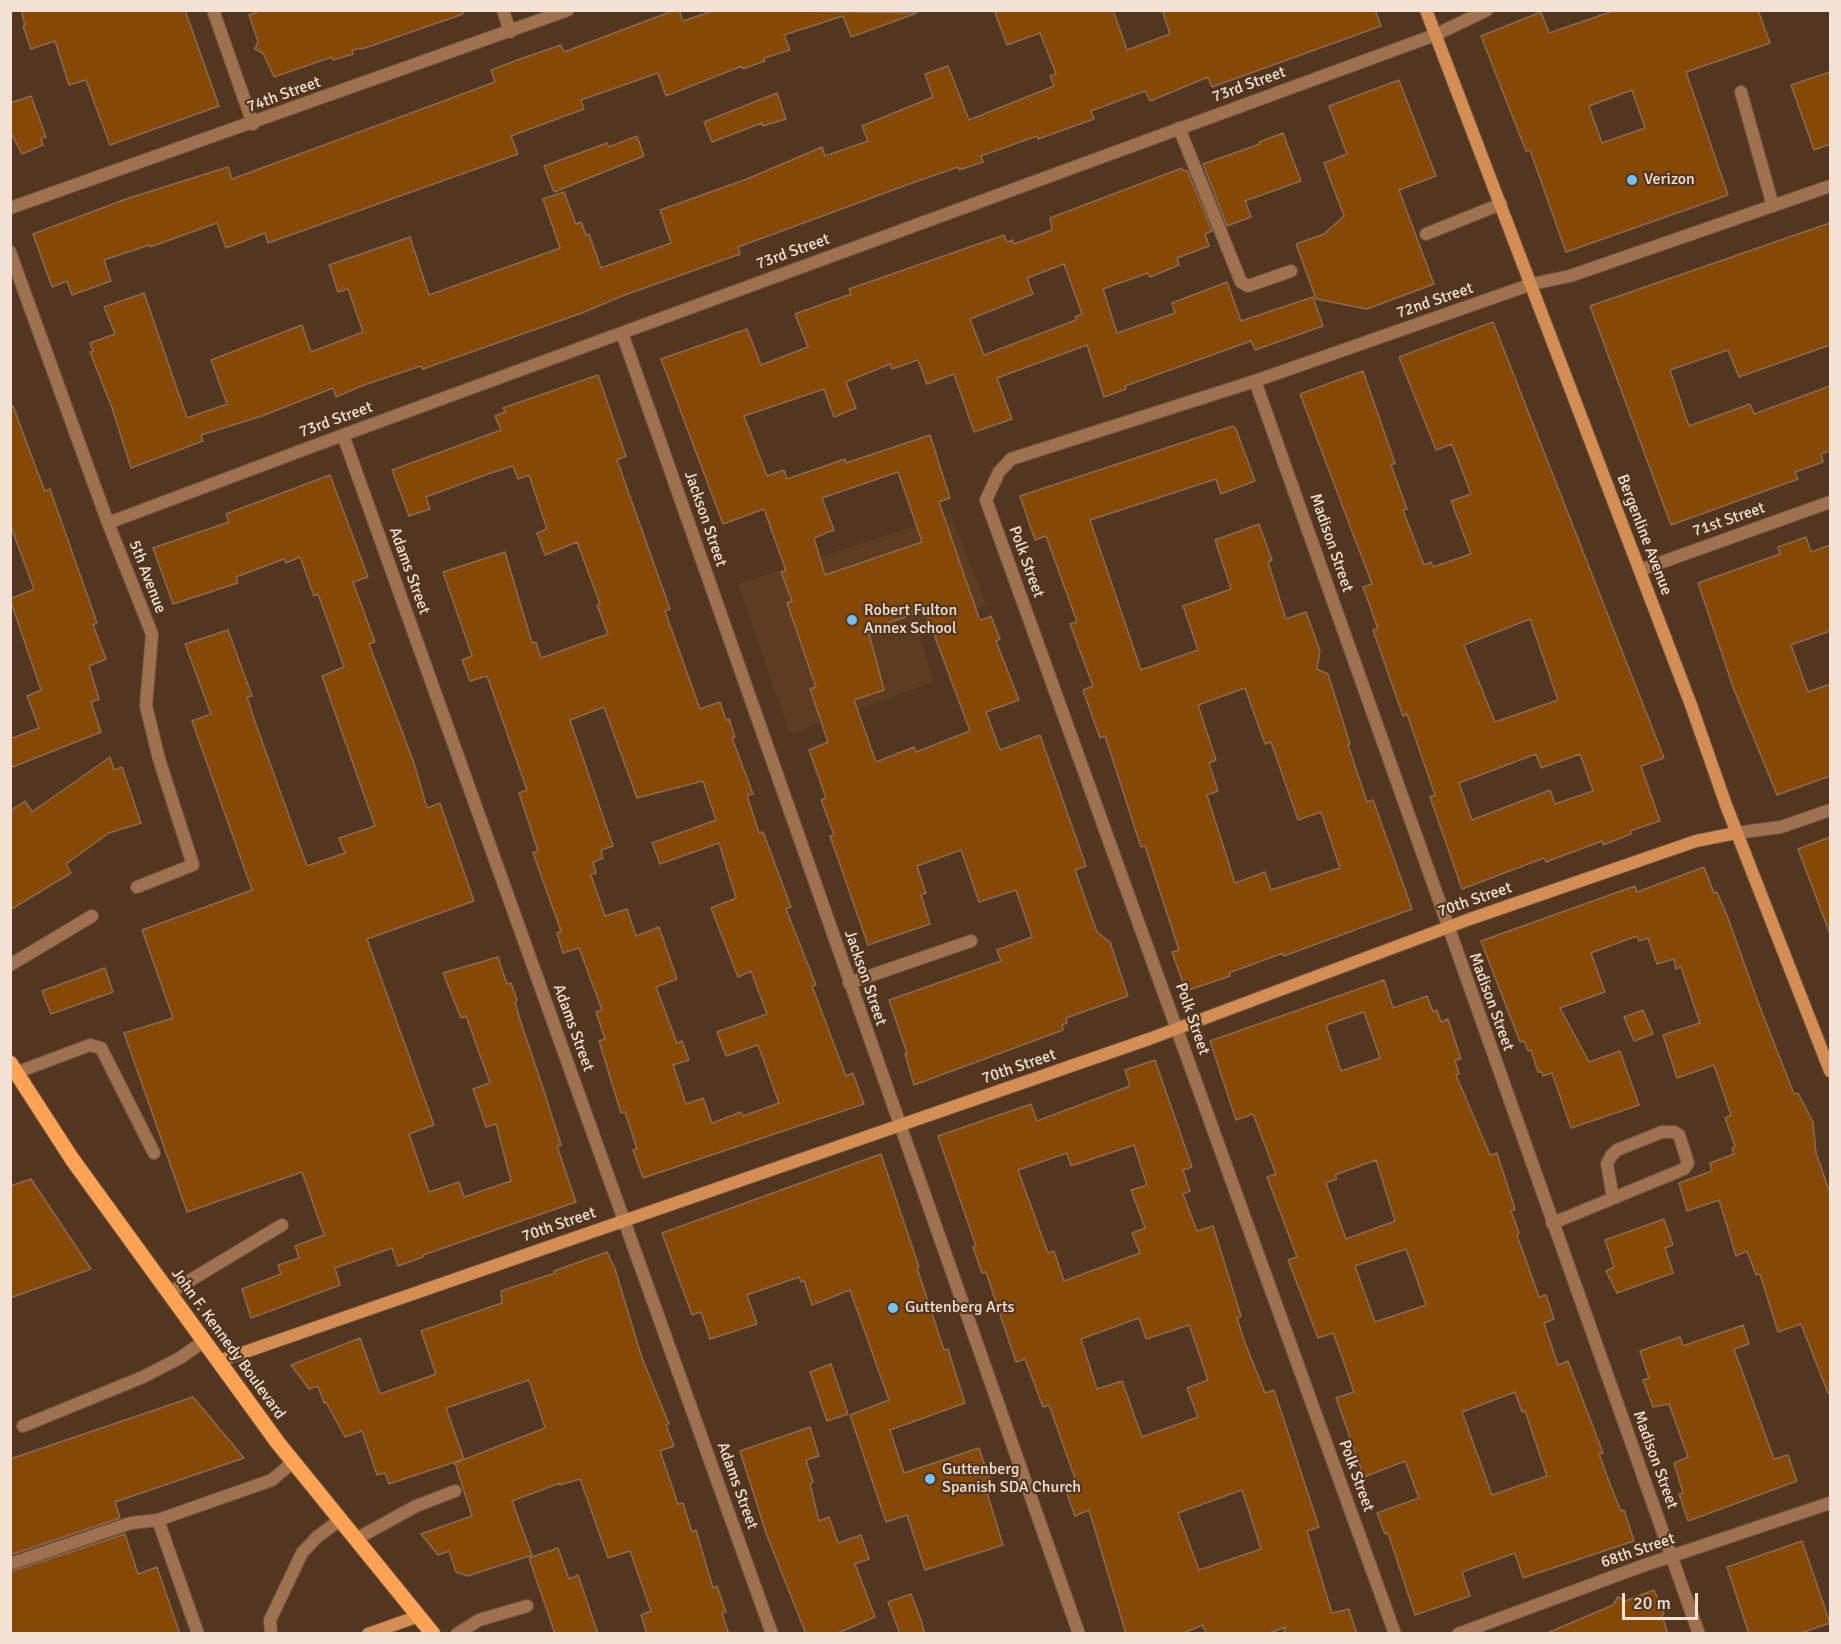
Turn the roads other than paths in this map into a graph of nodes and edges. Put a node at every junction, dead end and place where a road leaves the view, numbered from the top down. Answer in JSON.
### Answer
{"nodes":[{"id":1,"x":213,"y":10,"type":"edge"},
{"id":2,"x":503,"y":10,"type":"edge"},
{"id":3,"x":568,"y":10,"type":"edge"},
{"id":4,"x":1426,"y":10,"type":"edge"},
{"id":5,"x":1487,"y":10,"type":"edge"},
{"id":6,"x":510,"y":32,"type":"junction"},
{"id":7,"x":1435,"y":35,"type":"junction"},
{"id":8,"x":1741,"y":92,"type":"dead end"},
{"id":9,"x":254,"y":124,"type":"junction"},
{"id":10,"x":1179,"y":128,"type":"junction"},
{"id":11,"x":1830,"y":186,"type":"edge"},
{"id":12,"x":1501,"y":204,"type":"junction"},
{"id":13,"x":1773,"y":206,"type":"junction"},
{"id":14,"x":10,"y":208,"type":"edge"},
{"id":15,"x":1426,"y":234,"type":"dead end"},
{"id":16,"x":10,"y":252,"type":"edge"},
{"id":17,"x":1291,"y":271,"type":"dead end"},
{"id":18,"x":1532,"y":284,"type":"junction"},
{"id":19,"x":622,"y":333,"type":"junction"},
{"id":20,"x":1255,"y":381,"type":"junction"},
{"id":21,"x":342,"y":435,"type":"junction"},
{"id":22,"x":1050,"y":448,"type":"joint"},
{"id":23,"x":1830,"y":501,"type":"edge"},
{"id":24,"x":108,"y":523,"type":"junction"},
{"id":25,"x":1640,"y":570,"type":"junction"},
{"id":26,"x":1830,"y":810,"type":"edge"},
{"id":27,"x":1736,"y":833,"type":"junction"},
{"id":28,"x":137,"y":888,"type":"dead end"},
{"id":29,"x":92,"y":916,"type":"dead end"},
{"id":30,"x":1447,"y":928,"type":"junction"},
{"id":31,"x":971,"y":941,"type":"dead end"},
{"id":32,"x":10,"y":965,"type":"edge"},
{"id":33,"x":849,"y":983,"type":"junction"},
{"id":34,"x":1177,"y":1028,"type":"junction"},
{"id":35,"x":13,"y":1070,"type":"edge"},
{"id":36,"x":1830,"y":1071,"type":"edge"},
{"id":37,"x":899,"y":1126,"type":"junction"},
{"id":38,"x":154,"y":1153,"type":"dead end"},
{"id":39,"x":1613,"y":1198,"type":"junction"},
{"id":40,"x":625,"y":1220,"type":"junction"},
{"id":41,"x":1552,"y":1223,"type":"junction"},
{"id":42,"x":282,"y":1225,"type":"dead end"},
{"id":43,"x":170,"y":1293,"type":"junction"},
{"id":44,"x":204,"y":1341,"type":"junction"},
{"id":45,"x":219,"y":1361,"type":"junction"},
{"id":46,"x":23,"y":1426,"type":"dead end"},
{"id":47,"x":293,"y":1462,"type":"junction"},
{"id":48,"x":455,"y":1491,"type":"dead end"},
{"id":49,"x":1830,"y":1503,"type":"edge"},
{"id":50,"x":158,"y":1520,"type":"junction"},
{"id":51,"x":340,"y":1520,"type":"junction"},
{"id":52,"x":356,"y":1539,"type":"junction"},
{"id":53,"x":1672,"y":1558,"type":"junction"},
{"id":54,"x":10,"y":1564,"type":"edge"},
{"id":55,"x":527,"y":1606,"type":"dead end"},
{"id":56,"x":419,"y":1616,"type":"junction"},
{"id":57,"x":198,"y":1634,"type":"edge"},
{"id":58,"x":271,"y":1634,"type":"edge"},
{"id":59,"x":368,"y":1634,"type":"edge"},
{"id":60,"x":434,"y":1634,"type":"edge"},
{"id":61,"x":457,"y":1634,"type":"edge"},
{"id":62,"x":772,"y":1634,"type":"edge"},
{"id":63,"x":1079,"y":1634,"type":"edge"},
{"id":64,"x":1395,"y":1634,"type":"edge"},
{"id":65,"x":1458,"y":1634,"type":"edge"},
{"id":66,"x":1699,"y":1634,"type":"edge"}],
"edges":[{"from":1,"to":9,"type":"street"},
{"from":2,"to":6,"type":"street"},
{"from":3,"to":6,"type":"street","name":"74th Street"},
{"from":4,"to":7,"type":"street","name":"Bergenline Avenue"},
{"from":5,"to":7,"type":"street","name":"73rd Street"},
{"from":6,"to":9,"type":"street","name":"74th Street"},
{"from":7,"to":10,"type":"street","name":"73rd Street"},
{"from":7,"to":12,"type":"street","name":"Bergenline Avenue"},
{"from":8,"to":13,"type":"street"},
{"from":9,"to":14,"type":"street","name":"74th Street"},
{"from":10,"to":17,"type":"street"},
{"from":10,"to":19,"type":"street","name":"73rd Street"},
{"from":11,"to":13,"type":"street","name":"72nd Street"},
{"from":12,"to":15,"type":"street"},
{"from":12,"to":18,"type":"street","name":"Bergenline Avenue"},
{"from":13,"to":18,"type":"street","name":"72nd Street"},
{"from":16,"to":24,"type":"street","name":"5th Avenue"},
{"from":18,"to":20,"type":"street","name":"72nd Street"},
{"from":18,"to":25,"type":"street","name":"Bergenline Avenue"},
{"from":19,"to":21,"type":"street","name":"73rd Street"},
{"from":19,"to":33,"type":"street","name":"Jackson Street"},
{"from":20,"to":22,"type":"street","name":"72nd Street"},
{"from":20,"to":30,"type":"street","name":"Madison Street"},
{"from":21,"to":24,"type":"street","name":"73rd Street"},
{"from":21,"to":40,"type":"street","name":"Adams Street"},
{"from":22,"to":34,"type":"street","name":"Polk Street"},
{"from":23,"to":25,"type":"street","name":"71st Street"},
{"from":24,"to":28,"type":"street","name":"5th Avenue"},
{"from":25,"to":27,"type":"street","name":"Bergenline Avenue"},
{"from":26,"to":27,"type":"street","name":"70th Street"},
{"from":27,"to":30,"type":"street","name":"70th Street"},
{"from":27,"to":36,"type":"street","name":"Bergenline Avenue"},
{"from":29,"to":32,"type":"street"},
{"from":30,"to":34,"type":"street","name":"70th Street"},
{"from":30,"to":41,"type":"street","name":"Madison Street"},
{"from":31,"to":33,"type":"street"},
{"from":33,"to":37,"type":"street","name":"Jackson Street"},
{"from":34,"to":37,"type":"street","name":"70th Street"},
{"from":34,"to":64,"type":"street","name":"Polk Street"},
{"from":35,"to":38,"type":"street"},
{"from":35,"to":43,"type":"main road","name":"John F. Kennedy Boulevard"},
{"from":37,"to":40,"type":"street","name":"70th Street"},
{"from":37,"to":63,"type":"street","name":"Jackson Street"},
{"from":39,"to":39,"type":"street"},
{"from":39,"to":41,"type":"street"},
{"from":40,"to":45,"type":"street","name":"70th Street"},
{"from":40,"to":62,"type":"street","name":"Adams Street"},
{"from":41,"to":53,"type":"street","name":"Madison Street"},
{"from":42,"to":43,"type":"street"},
{"from":43,"to":44,"type":"main road","name":"John F. Kennedy Boulevard"},
{"from":44,"to":45,"type":"main road","name":"John F. Kennedy Boulevard"},
{"from":44,"to":46,"type":"street"},
{"from":45,"to":47,"type":"main road","name":"John F. Kennedy Boulevard"},
{"from":47,"to":50,"type":"street"},
{"from":47,"to":51,"type":"main road","name":"John F. Kennedy Boulevard"},
{"from":48,"to":52,"type":"street"},
{"from":49,"to":53,"type":"street","name":"68th Street"},
{"from":50,"to":54,"type":"street"},
{"from":50,"to":57,"type":"street"},
{"from":51,"to":52,"type":"main road","name":"John F. Kennedy Boulevard"},
{"from":51,"to":58,"type":"street"},
{"from":52,"to":56,"type":"main road","name":"John F. Kennedy Boulevard"},
{"from":53,"to":65,"type":"street","name":"68th Street"},
{"from":53,"to":66,"type":"street","name":"Madison Street"},
{"from":55,"to":61,"type":"street"},
{"from":56,"to":59,"type":"street"},
{"from":56,"to":60,"type":"main road","name":"John F. Kennedy Boulevard"}]}
